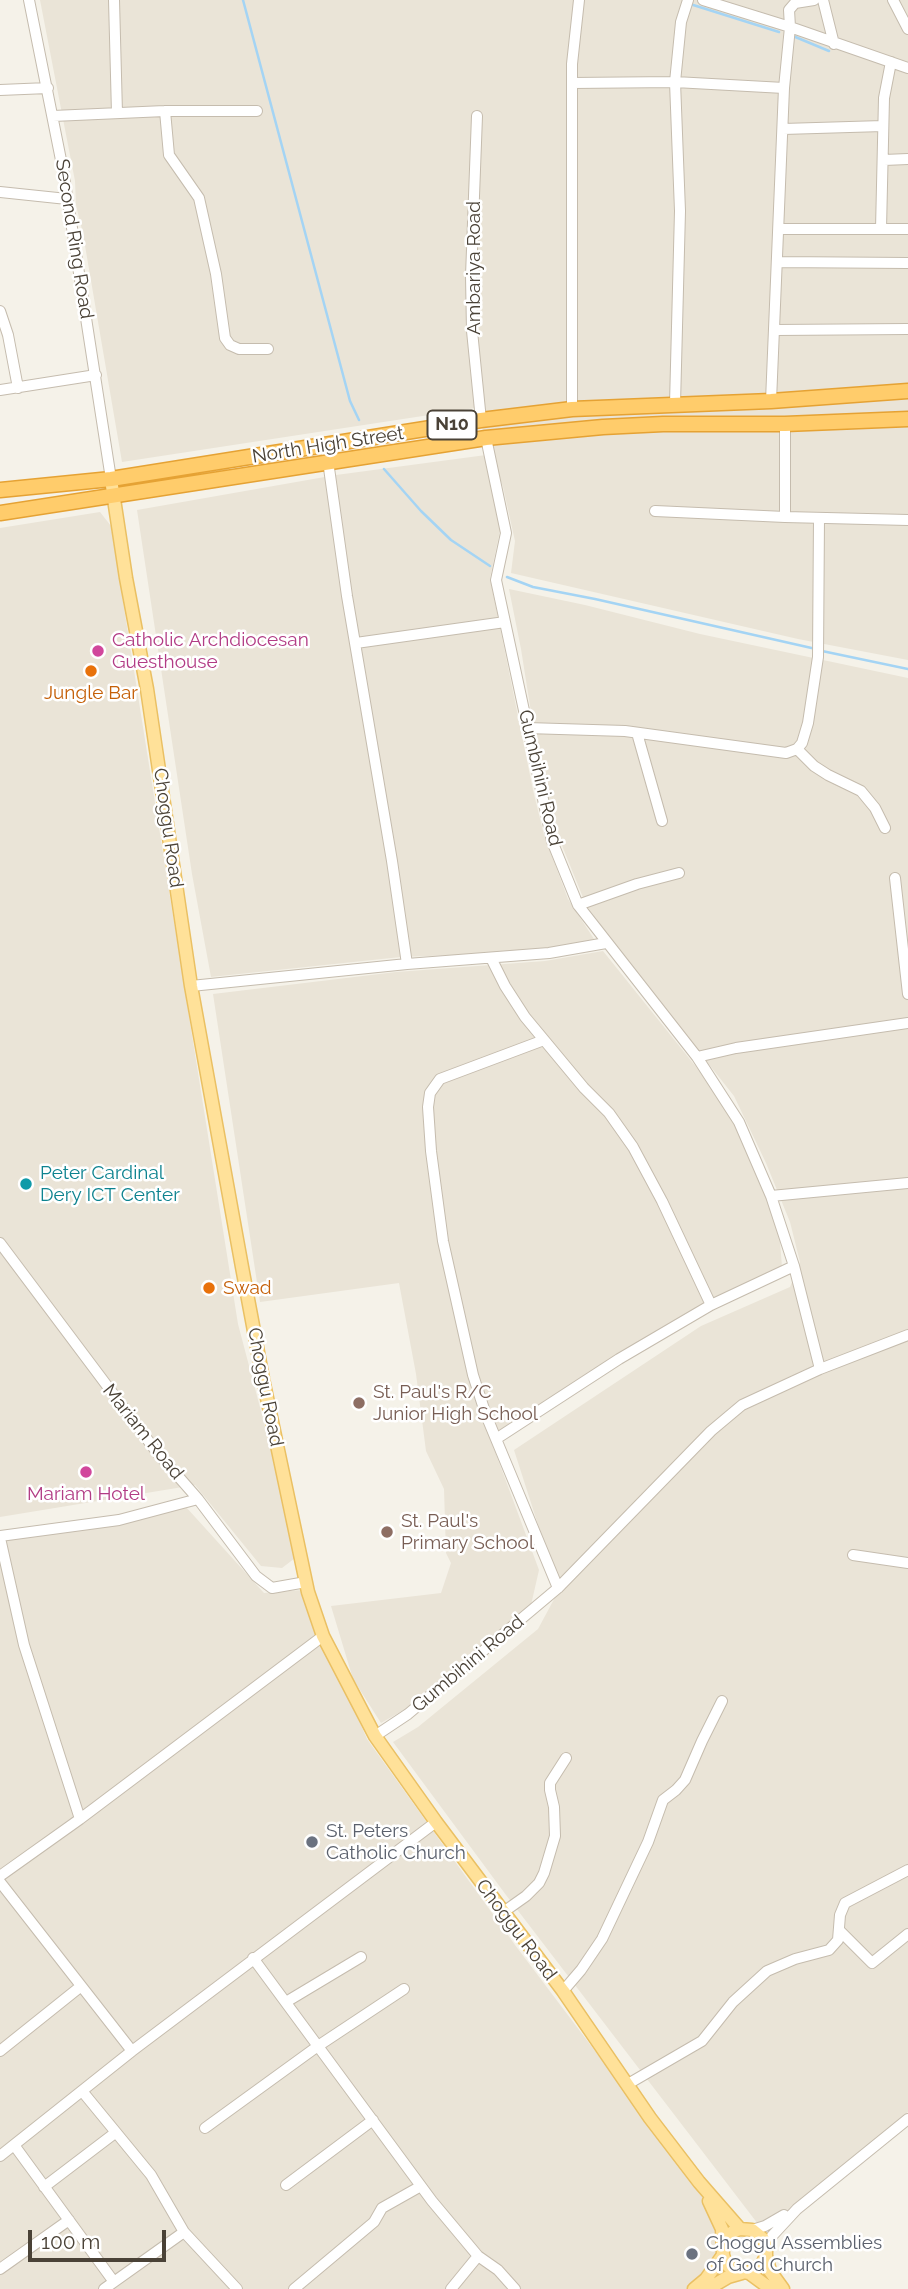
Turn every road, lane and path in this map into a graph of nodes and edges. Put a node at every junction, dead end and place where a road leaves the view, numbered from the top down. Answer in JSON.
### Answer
{"nodes":[{"id":1,"x":29,"y":0,"type":"edge"},
{"id":2,"x":114,"y":0,"type":"edge"},
{"id":3,"x":579,"y":0,"type":"edge"},
{"id":4,"x":688,"y":0,"type":"edge"},
{"id":5,"x":705,"y":0,"type":"edge"},
{"id":6,"x":814,"y":0,"type":"edge"},
{"id":7,"x":823,"y":0,"type":"edge"},
{"id":8,"x":893,"y":0,"type":"edge"},
{"id":9,"x":790,"y":27,"type":"junction"},
{"id":10,"x":908,"y":29,"type":"edge"},
{"id":11,"x":834,"y":44,"type":"junction"},
{"id":12,"x":891,"y":62,"type":"junction"},
{"id":13,"x":908,"y":68,"type":"edge"},
{"id":14,"x":675,"y":82,"type":"junction"},
{"id":15,"x":572,"y":83,"type":"junction"},
{"id":16,"x":48,"y":88,"type":"junction"},
{"id":17,"x":784,"y":88,"type":"junction"},
{"id":18,"x":0,"y":90,"type":"edge"},
{"id":19,"x":165,"y":111,"type":"junction"},
{"id":20,"x":257,"y":111,"type":"dead end"},
{"id":21,"x":117,"y":113,"type":"junction"},
{"id":22,"x":53,"y":116,"type":"junction"},
{"id":23,"x":477,"y":116,"type":"dead end"},
{"id":24,"x":883,"y":126,"type":"junction"},
{"id":25,"x":783,"y":129,"type":"junction"},
{"id":26,"x":908,"y":159,"type":"edge"},
{"id":27,"x":884,"y":160,"type":"junction"},
{"id":28,"x":0,"y":192,"type":"edge"},
{"id":29,"x":67,"y":199,"type":"junction"},
{"id":30,"x":779,"y":229,"type":"junction"},
{"id":31,"x":881,"y":229,"type":"junction"},
{"id":32,"x":908,"y":229,"type":"edge"},
{"id":33,"x":777,"y":261,"type":"junction"},
{"id":34,"x":908,"y":263,"type":"edge"},
{"id":35,"x":0,"y":311,"type":"edge"},
{"id":36,"x":908,"y":329,"type":"edge"},
{"id":37,"x":775,"y":330,"type":"junction"},
{"id":38,"x":268,"y":349,"type":"dead end"},
{"id":39,"x":96,"y":375,"type":"junction"},
{"id":40,"x":18,"y":388,"type":"junction"},
{"id":41,"x":0,"y":390,"type":"edge"},
{"id":42,"x":908,"y":391,"type":"edge"},
{"id":43,"x":771,"y":401,"type":"junction"},
{"id":44,"x":675,"y":404,"type":"junction"},
{"id":45,"x":572,"y":409,"type":"junction"},
{"id":46,"x":908,"y":419,"type":"edge"},
{"id":47,"x":481,"y":420,"type":"junction"},
{"id":48,"x":785,"y":424,"type":"junction"},
{"id":49,"x":486,"y":438,"type":"junction"},
{"id":50,"x":328,"y":461,"type":"junction"},
{"id":51,"x":111,"y":479,"type":"junction"},
{"id":52,"x":0,"y":490,"type":"edge"},
{"id":53,"x":113,"y":495,"type":"junction"},
{"id":54,"x":655,"y":511,"type":"dead end"},
{"id":55,"x":0,"y":513,"type":"edge"},
{"id":56,"x":785,"y":517,"type":"junction"},
{"id":57,"x":819,"y":518,"type":"junction"},
{"id":58,"x":908,"y":520,"type":"edge"},
{"id":59,"x":505,"y":622,"type":"junction"},
{"id":60,"x":356,"y":643,"type":"junction"},
{"id":61,"x":527,"y":728,"type":"junction"},
{"id":62,"x":637,"y":733,"type":"junction"},
{"id":63,"x":797,"y":748,"type":"junction"},
{"id":64,"x":662,"y":821,"type":"dead end"},
{"id":65,"x":885,"y":828,"type":"dead end"},
{"id":66,"x":679,"y":873,"type":"dead end"},
{"id":67,"x":895,"y":878,"type":"dead end"},
{"id":68,"x":578,"y":905,"type":"junction"},
{"id":69,"x":904,"y":925,"type":"edge"},
{"id":70,"x":606,"y":943,"type":"junction"},
{"id":71,"x":491,"y":958,"type":"junction"},
{"id":72,"x":407,"y":964,"type":"junction"},
{"id":73,"x":191,"y":986,"type":"junction"},
{"id":74,"x":908,"y":994,"type":"edge"},
{"id":75,"x":908,"y":1023,"type":"edge"},
{"id":76,"x":544,"y":1040,"type":"junction"},
{"id":77,"x":697,"y":1057,"type":"junction"},
{"id":78,"x":908,"y":1182,"type":"edge"},
{"id":79,"x":771,"y":1196,"type":"junction"},
{"id":80,"x":0,"y":1243,"type":"edge"},
{"id":81,"x":794,"y":1266,"type":"junction"},
{"id":82,"x":711,"y":1305,"type":"junction"},
{"id":83,"x":908,"y":1335,"type":"edge"},
{"id":84,"x":820,"y":1369,"type":"junction"},
{"id":85,"x":496,"y":1439,"type":"junction"},
{"id":86,"x":198,"y":1499,"type":"junction"},
{"id":87,"x":0,"y":1537,"type":"edge"},
{"id":88,"x":853,"y":1555,"type":"dead end"},
{"id":89,"x":908,"y":1563,"type":"edge"},
{"id":90,"x":306,"y":1582,"type":"junction"},
{"id":91,"x":558,"y":1588,"type":"junction"},
{"id":92,"x":323,"y":1636,"type":"junction"},
{"id":93,"x":722,"y":1701,"type":"dead end"},
{"id":94,"x":375,"y":1736,"type":"junction"},
{"id":95,"x":566,"y":1758,"type":"dead end"},
{"id":96,"x":80,"y":1819,"type":"junction"},
{"id":97,"x":436,"y":1822,"type":"junction"},
{"id":98,"x":908,"y":1870,"type":"edge"},
{"id":99,"x":0,"y":1877,"type":"edge"},
{"id":100,"x":0,"y":1882,"type":"edge"},
{"id":101,"x":502,"y":1913,"type":"junction"},
{"id":102,"x":840,"y":1931,"type":"junction"},
{"id":103,"x":908,"y":1934,"type":"edge"},
{"id":104,"x":360,"y":1957,"type":"dead end"},
{"id":105,"x":253,"y":1958,"type":"junction"},
{"id":106,"x":80,"y":1987,"type":"junction"},
{"id":107,"x":404,"y":1989,"type":"dead end"},
{"id":108,"x":563,"y":1991,"type":"junction"},
{"id":109,"x":286,"y":2002,"type":"junction"},
{"id":110,"x":318,"y":2046,"type":"junction"},
{"id":111,"x":132,"y":2050,"type":"junction"},
{"id":112,"x":0,"y":2051,"type":"edge"},
{"id":113,"x":628,"y":2084,"type":"junction"},
{"id":114,"x":82,"y":2091,"type":"junction"},
{"id":115,"x":908,"y":2119,"type":"edge"},
{"id":116,"x":373,"y":2120,"type":"junction"},
{"id":117,"x":205,"y":2128,"type":"dead end"},
{"id":118,"x":115,"y":2133,"type":"junction"},
{"id":119,"x":14,"y":2146,"type":"junction"},
{"id":120,"x":0,"y":2156,"type":"edge"},
{"id":121,"x":699,"y":2182,"type":"junction"},
{"id":122,"x":286,"y":2185,"type":"dead end"},
{"id":123,"x":421,"y":2186,"type":"junction"},
{"id":124,"x":44,"y":2187,"type":"junction"},
{"id":125,"x":797,"y":2209,"type":"junction"},
{"id":126,"x":69,"y":2220,"type":"junction"},
{"id":127,"x":746,"y":2230,"type":"junction"},
{"id":128,"x":184,"y":2232,"type":"junction"},
{"id":129,"x":723,"y":2251,"type":"junction"},
{"id":130,"x":766,"y":2254,"type":"junction"},
{"id":131,"x":478,"y":2256,"type":"junction"},
{"id":132,"x":0,"y":2269,"type":"edge"},
{"id":133,"x":745,"y":2273,"type":"junction"},
{"id":134,"x":114,"y":2282,"type":"junction"},
{"id":135,"x":104,"y":2289,"type":"edge"},
{"id":136,"x":237,"y":2289,"type":"edge"},
{"id":137,"x":294,"y":2289,"type":"edge"},
{"id":138,"x":452,"y":2289,"type":"edge"},
{"id":139,"x":516,"y":2289,"type":"edge"},
{"id":140,"x":694,"y":2289,"type":"edge"},
{"id":141,"x":708,"y":2289,"type":"edge"},
{"id":142,"x":771,"y":2289,"type":"edge"},
{"id":143,"x":783,"y":2289,"type":"edge"}],
"edges":[{"from":1,"to":16,"type":"street","name":"Second Ring Road"},
{"from":2,"to":21,"type":"street"},
{"from":3,"to":15,"type":"street"},
{"from":4,"to":14,"type":"street"},
{"from":5,"to":9,"type":"street"},
{"from":6,"to":9,"type":"street"},
{"from":7,"to":11,"type":"street"},
{"from":8,"to":10,"type":"street"},
{"from":9,"to":11,"type":"street"},
{"from":9,"to":17,"type":"street"},
{"from":11,"to":12,"type":"street"},
{"from":12,"to":13,"type":"street"},
{"from":12,"to":24,"type":"street"},
{"from":14,"to":15,"type":"street"},
{"from":14,"to":17,"type":"street"},
{"from":14,"to":44,"type":"street"},
{"from":15,"to":45,"type":"street"},
{"from":16,"to":18,"type":"street"},
{"from":16,"to":22,"type":"street","name":"Second Ring Road"},
{"from":17,"to":25,"type":"street"},
{"from":19,"to":20,"type":"street"},
{"from":19,"to":21,"type":"street"},
{"from":19,"to":38,"type":"street"},
{"from":21,"to":22,"type":"street"},
{"from":22,"to":29,"type":"street","name":"Second Ring Road"},
{"from":23,"to":47,"type":"street","name":"Ambariya Road"},
{"from":24,"to":25,"type":"street"},
{"from":24,"to":27,"type":"street"},
{"from":25,"to":30,"type":"street"},
{"from":26,"to":27,"type":"street"},
{"from":27,"to":31,"type":"street"},
{"from":28,"to":29,"type":"street"},
{"from":29,"to":39,"type":"street","name":"Second Ring Road"},
{"from":30,"to":31,"type":"street"},
{"from":30,"to":33,"type":"street"},
{"from":31,"to":32,"type":"street"},
{"from":33,"to":34,"type":"street"},
{"from":33,"to":37,"type":"street"},
{"from":35,"to":40,"type":"street"},
{"from":36,"to":37,"type":"street"},
{"from":37,"to":43,"type":"street"},
{"from":39,"to":40,"type":"street"},
{"from":39,"to":51,"type":"street","name":"Second Ring Road"},
{"from":40,"to":41,"type":"street"},
{"from":42,"to":43,"type":"highway","name":"North High Street","number":"N10"},
{"from":43,"to":44,"type":"highway","name":"North High Street","number":"N10"},
{"from":44,"to":45,"type":"highway","name":"North High Street","number":"N10"},
{"from":45,"to":47,"type":"highway","name":"North High Street","number":"N10"},
{"from":46,"to":48,"type":"highway","name":"North High Street","number":"N10"},
{"from":47,"to":51,"type":"highway","name":"North High Street","number":"N10"},
{"from":48,"to":49,"type":"highway","name":"North High Street","number":"N10"},
{"from":48,"to":56,"type":"street"},
{"from":49,"to":50,"type":"highway","name":"North High Street","number":"N10"},
{"from":49,"to":59,"type":"street","name":"Gumbihini Road"},
{"from":50,"to":53,"type":"highway","name":"North High Street","number":"N10"},
{"from":50,"to":60,"type":"street"},
{"from":51,"to":52,"type":"highway","name":"North High Street","number":"N10"},
{"from":51,"to":53,"type":"main road","name":"Choggu Road"},
{"from":53,"to":55,"type":"highway","name":"North High Street","number":"N10"},
{"from":53,"to":73,"type":"main road","name":"Choggu Road"},
{"from":54,"to":56,"type":"street"},
{"from":56,"to":57,"type":"street"},
{"from":57,"to":58,"type":"street"},
{"from":57,"to":63,"type":"street"},
{"from":59,"to":60,"type":"street"},
{"from":59,"to":61,"type":"street","name":"Gumbihini Road"},
{"from":60,"to":72,"type":"street"},
{"from":61,"to":62,"type":"street"},
{"from":61,"to":68,"type":"street","name":"Gumbihini Road"},
{"from":62,"to":63,"type":"street"},
{"from":62,"to":64,"type":"street"},
{"from":63,"to":65,"type":"street"},
{"from":66,"to":68,"type":"street"},
{"from":67,"to":69,"type":"street"},
{"from":68,"to":70,"type":"street","name":"Gumbihini Road"},
{"from":69,"to":74,"type":"street"},
{"from":70,"to":71,"type":"street"},
{"from":70,"to":77,"type":"street","name":"Gumbihini Road"},
{"from":71,"to":72,"type":"street"},
{"from":71,"to":76,"type":"street"},
{"from":72,"to":73,"type":"street"},
{"from":73,"to":90,"type":"main road","name":"Choggu Road"},
{"from":75,"to":77,"type":"street"},
{"from":76,"to":82,"type":"street"},
{"from":76,"to":85,"type":"street"},
{"from":77,"to":79,"type":"street","name":"Gumbihini Road"},
{"from":78,"to":79,"type":"street"},
{"from":79,"to":81,"type":"street","name":"Gumbihini Road"},
{"from":80,"to":86,"type":"street","name":"Mariam Road"},
{"from":81,"to":82,"type":"street"},
{"from":81,"to":84,"type":"street","name":"Gumbihini Road"},
{"from":82,"to":85,"type":"street"},
{"from":83,"to":84,"type":"street","name":"Gumbihini Road"},
{"from":84,"to":91,"type":"street","name":"Gumbihini Road"},
{"from":85,"to":91,"type":"street"},
{"from":86,"to":87,"type":"street"},
{"from":86,"to":90,"type":"street","name":"Mariam Road"},
{"from":87,"to":96,"type":"street"},
{"from":88,"to":89,"type":"street"},
{"from":90,"to":92,"type":"main road","name":"Choggu Road"},
{"from":91,"to":94,"type":"street","name":"Gumbihini Road"},
{"from":92,"to":94,"type":"main road","name":"Choggu Road"},
{"from":92,"to":96,"type":"street"},
{"from":93,"to":108,"type":"street"},
{"from":94,"to":97,"type":"main road","name":"Choggu Road"},
{"from":95,"to":101,"type":"street"},
{"from":96,"to":99,"type":"street"},
{"from":97,"to":101,"type":"main road","name":"Choggu Road"},
{"from":97,"to":105,"type":"street"},
{"from":98,"to":102,"type":"street"},
{"from":100,"to":106,"type":"street"},
{"from":101,"to":108,"type":"main road","name":"Choggu Road"},
{"from":102,"to":103,"type":"street"},
{"from":102,"to":113,"type":"street"},
{"from":104,"to":109,"type":"street"},
{"from":105,"to":109,"type":"street"},
{"from":105,"to":111,"type":"street"},
{"from":106,"to":111,"type":"street"},
{"from":106,"to":112,"type":"street"},
{"from":107,"to":110,"type":"street"},
{"from":108,"to":113,"type":"main road","name":"Choggu Road"},
{"from":109,"to":110,"type":"street"},
{"from":110,"to":116,"type":"street"},
{"from":110,"to":117,"type":"street"},
{"from":111,"to":114,"type":"street"},
{"from":113,"to":121,"type":"main road","name":"Choggu Road"},
{"from":114,"to":118,"type":"street"},
{"from":114,"to":119,"type":"street"},
{"from":115,"to":125,"type":"street"},
{"from":116,"to":122,"type":"street"},
{"from":116,"to":123,"type":"street"},
{"from":118,"to":124,"type":"street"},
{"from":118,"to":128,"type":"street"},
{"from":119,"to":120,"type":"street"},
{"from":119,"to":124,"type":"street"},
{"from":121,"to":127,"type":"main road","name":"Choggu Road"},
{"from":121,"to":129,"type":"main road","name":"Choggu Road"},
{"from":123,"to":131,"type":"street"},
{"from":123,"to":137,"type":"street"},
{"from":124,"to":126,"type":"street"},
{"from":125,"to":127,"type":"street"},
{"from":125,"to":130,"type":"street"},
{"from":126,"to":132,"type":"street"},
{"from":126,"to":134,"type":"street"},
{"from":127,"to":129,"type":"main road"},
{"from":127,"to":130,"type":"main road"},
{"from":128,"to":134,"type":"street"},
{"from":128,"to":136,"type":"street"},
{"from":129,"to":133,"type":"main road"},
{"from":129,"to":140,"type":"main road"},
{"from":130,"to":133,"type":"main road"},
{"from":130,"to":143,"type":"main road"},
{"from":131,"to":138,"type":"street"},
{"from":131,"to":139,"type":"street"},
{"from":133,"to":141,"type":"main road"},
{"from":133,"to":142,"type":"main road"},
{"from":134,"to":135,"type":"street"}]}
